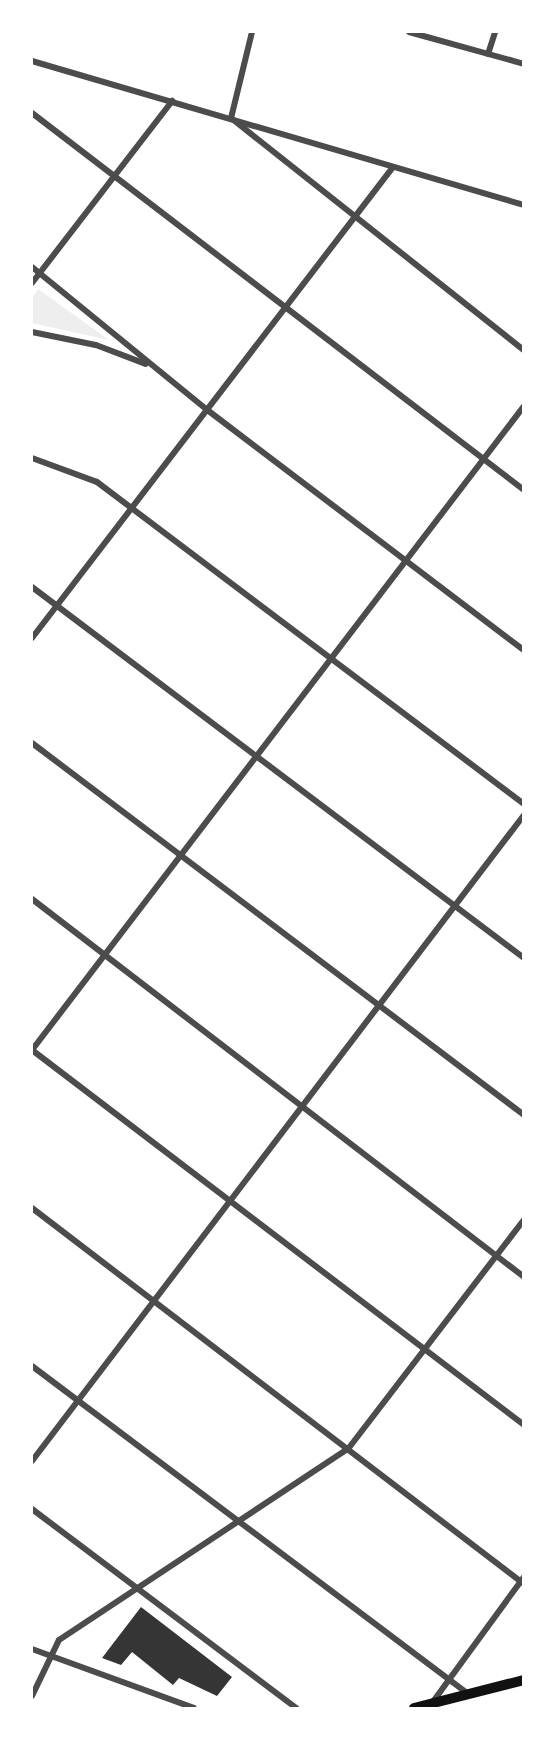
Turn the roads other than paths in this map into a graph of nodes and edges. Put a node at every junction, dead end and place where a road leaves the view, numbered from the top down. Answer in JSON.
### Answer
{"nodes":[{"id":1,"x":252,"y":32,"type":"edge"},
{"id":2,"x":409,"y":32,"type":"edge"},
{"id":3,"x":495,"y":32,"type":"edge"},
{"id":4,"x":488,"y":54,"type":"junction"},
{"id":5,"x":32,"y":61,"type":"edge"},
{"id":6,"x":524,"y":64,"type":"edge"},
{"id":7,"x":172,"y":101,"type":"junction"},
{"id":8,"x":32,"y":113,"type":"edge"},
{"id":9,"x":231,"y":118,"type":"junction"},
{"id":10,"x":393,"y":167,"type":"junction"},
{"id":11,"x":113,"y":174,"type":"junction"},
{"id":12,"x":524,"y":205,"type":"edge"},
{"id":13,"x":354,"y":219,"type":"junction"},
{"id":14,"x":32,"y":267,"type":"edge"},
{"id":15,"x":39,"y":273,"type":"junction"},
{"id":16,"x":32,"y":283,"type":"edge"},
{"id":17,"x":283,"y":310,"type":"junction"},
{"id":18,"x":32,"y":332,"type":"edge"},
{"id":19,"x":524,"y":350,"type":"edge"},
{"id":20,"x":154,"y":367,"type":"junction"},
{"id":21,"x":524,"y":406,"type":"edge"},
{"id":22,"x":206,"y":409,"type":"junction"},
{"id":23,"x":32,"y":458,"type":"edge"},
{"id":24,"x":483,"y":459,"type":"junction"},
{"id":25,"x":524,"y":490,"type":"edge"},
{"id":26,"x":133,"y":508,"type":"junction"},
{"id":27,"x":405,"y":560,"type":"junction"},
{"id":28,"x":32,"y":587,"type":"edge"},
{"id":29,"x":58,"y":603,"type":"junction"},
{"id":30,"x":32,"y":638,"type":"edge"},
{"id":31,"x":524,"y":650,"type":"edge"},
{"id":32,"x":332,"y":656,"type":"junction"},
{"id":33,"x":32,"y":743,"type":"edge"},
{"id":34,"x":257,"y":754,"type":"junction"},
{"id":35,"x":524,"y":804,"type":"edge"},
{"id":36,"x":524,"y":815,"type":"edge"},
{"id":37,"x":180,"y":855,"type":"junction"},
{"id":38,"x":32,"y":899,"type":"edge"},
{"id":39,"x":455,"y":904,"type":"junction"},
{"id":40,"x":104,"y":956,"type":"junction"},
{"id":41,"x":524,"y":958,"type":"edge"},
{"id":42,"x":380,"y":1003,"type":"junction"},
{"id":43,"x":32,"y":1050,"type":"edge"},
{"id":44,"x":301,"y":1107,"type":"junction"},
{"id":45,"x":524,"y":1115,"type":"edge"},
{"id":46,"x":227,"y":1202,"type":"junction"},
{"id":47,"x":32,"y":1208,"type":"edge"},
{"id":48,"x":524,"y":1220,"type":"edge"},
{"id":49,"x":496,"y":1255,"type":"junction"},
{"id":50,"x":524,"y":1277,"type":"edge"},
{"id":51,"x":153,"y":1301,"type":"junction"},
{"id":52,"x":422,"y":1349,"type":"junction"},
{"id":53,"x":32,"y":1366,"type":"edge"},
{"id":54,"x":77,"y":1400,"type":"junction"},
{"id":55,"x":524,"y":1425,"type":"edge"},
{"id":56,"x":348,"y":1449,"type":"junction"},
{"id":57,"x":32,"y":1461,"type":"edge"},
{"id":58,"x":32,"y":1509,"type":"edge"},
{"id":59,"x":240,"y":1522,"type":"junction"},
{"id":60,"x":522,"y":1581,"type":"edge"},
{"id":61,"x":135,"y":1588,"type":"junction"},
{"id":62,"x":32,"y":1649,"type":"edge"},
{"id":63,"x":47,"y":1655,"type":"junction"},
{"id":64,"x":524,"y":1680,"type":"edge"},
{"id":65,"x":446,"y":1681,"type":"junction"},
{"id":66,"x":468,"y":1694,"type":"junction"},
{"id":67,"x":32,"y":1696,"type":"edge"},
{"id":68,"x":431,"y":1704,"type":"junction"},
{"id":69,"x":194,"y":1708,"type":"edge"},
{"id":70,"x":296,"y":1708,"type":"edge"},
{"id":71,"x":414,"y":1708,"type":"edge"}],
"edges":[{"from":1,"to":9,"type":"street"},
{"from":2,"to":4,"type":"street"},
{"from":3,"to":4,"type":"street"},
{"from":4,"to":6,"type":"street"},
{"from":5,"to":7,"type":"street"},
{"from":7,"to":9,"type":"street"},
{"from":7,"to":11,"type":"street"},
{"from":8,"to":11,"type":"street"},
{"from":9,"to":10,"type":"street"},
{"from":9,"to":13,"type":"street"},
{"from":10,"to":12,"type":"street"},
{"from":10,"to":13,"type":"street"},
{"from":11,"to":15,"type":"street"},
{"from":11,"to":17,"type":"street"},
{"from":13,"to":17,"type":"street"},
{"from":13,"to":19,"type":"street"},
{"from":14,"to":15,"type":"street"},
{"from":15,"to":16,"type":"street"},
{"from":15,"to":20,"type":"street"},
{"from":17,"to":22,"type":"street"},
{"from":17,"to":24,"type":"street"},
{"from":18,"to":20,"type":"street"},
{"from":20,"to":22,"type":"street"},
{"from":21,"to":24,"type":"street"},
{"from":22,"to":26,"type":"street"},
{"from":22,"to":27,"type":"street"},
{"from":23,"to":26,"type":"street"},
{"from":24,"to":25,"type":"street"},
{"from":24,"to":27,"type":"street"},
{"from":26,"to":29,"type":"street"},
{"from":26,"to":32,"type":"street"},
{"from":27,"to":31,"type":"street"},
{"from":27,"to":32,"type":"street"},
{"from":28,"to":29,"type":"street"},
{"from":29,"to":30,"type":"street"},
{"from":29,"to":34,"type":"street"},
{"from":32,"to":34,"type":"street"},
{"from":32,"to":35,"type":"street"},
{"from":33,"to":37,"type":"street"},
{"from":34,"to":37,"type":"street"},
{"from":34,"to":39,"type":"street"},
{"from":36,"to":39,"type":"street"},
{"from":37,"to":40,"type":"street"},
{"from":37,"to":42,"type":"street"},
{"from":38,"to":40,"type":"street"},
{"from":39,"to":41,"type":"street"},
{"from":39,"to":42,"type":"street"},
{"from":40,"to":43,"type":"street"},
{"from":40,"to":44,"type":"street"},
{"from":42,"to":44,"type":"street"},
{"from":42,"to":45,"type":"street"},
{"from":43,"to":46,"type":"street"},
{"from":44,"to":46,"type":"street"},
{"from":44,"to":49,"type":"street"},
{"from":46,"to":51,"type":"street"},
{"from":46,"to":52,"type":"street"},
{"from":47,"to":51,"type":"street"},
{"from":48,"to":49,"type":"street"},
{"from":49,"to":50,"type":"street"},
{"from":49,"to":52,"type":"street"},
{"from":51,"to":54,"type":"street"},
{"from":51,"to":56,"type":"street"},
{"from":52,"to":55,"type":"street"},
{"from":52,"to":56,"type":"street"},
{"from":53,"to":54,"type":"street"},
{"from":54,"to":57,"type":"street"},
{"from":54,"to":59,"type":"street"},
{"from":56,"to":59,"type":"street"},
{"from":56,"to":60,"type":"street"},
{"from":58,"to":61,"type":"street"},
{"from":59,"to":61,"type":"street"},
{"from":59,"to":65,"type":"street"},
{"from":60,"to":65,"type":"street"},
{"from":61,"to":63,"type":"street"},
{"from":61,"to":70,"type":"street"},
{"from":62,"to":63,"type":"street"},
{"from":63,"to":67,"type":"street"},
{"from":63,"to":69,"type":"street"},
{"from":64,"to":66,"type":"main road"},
{"from":65,"to":66,"type":"street"},
{"from":65,"to":68,"type":"street"},
{"from":66,"to":68,"type":"main road"},
{"from":68,"to":71,"type":"main road"}]}
